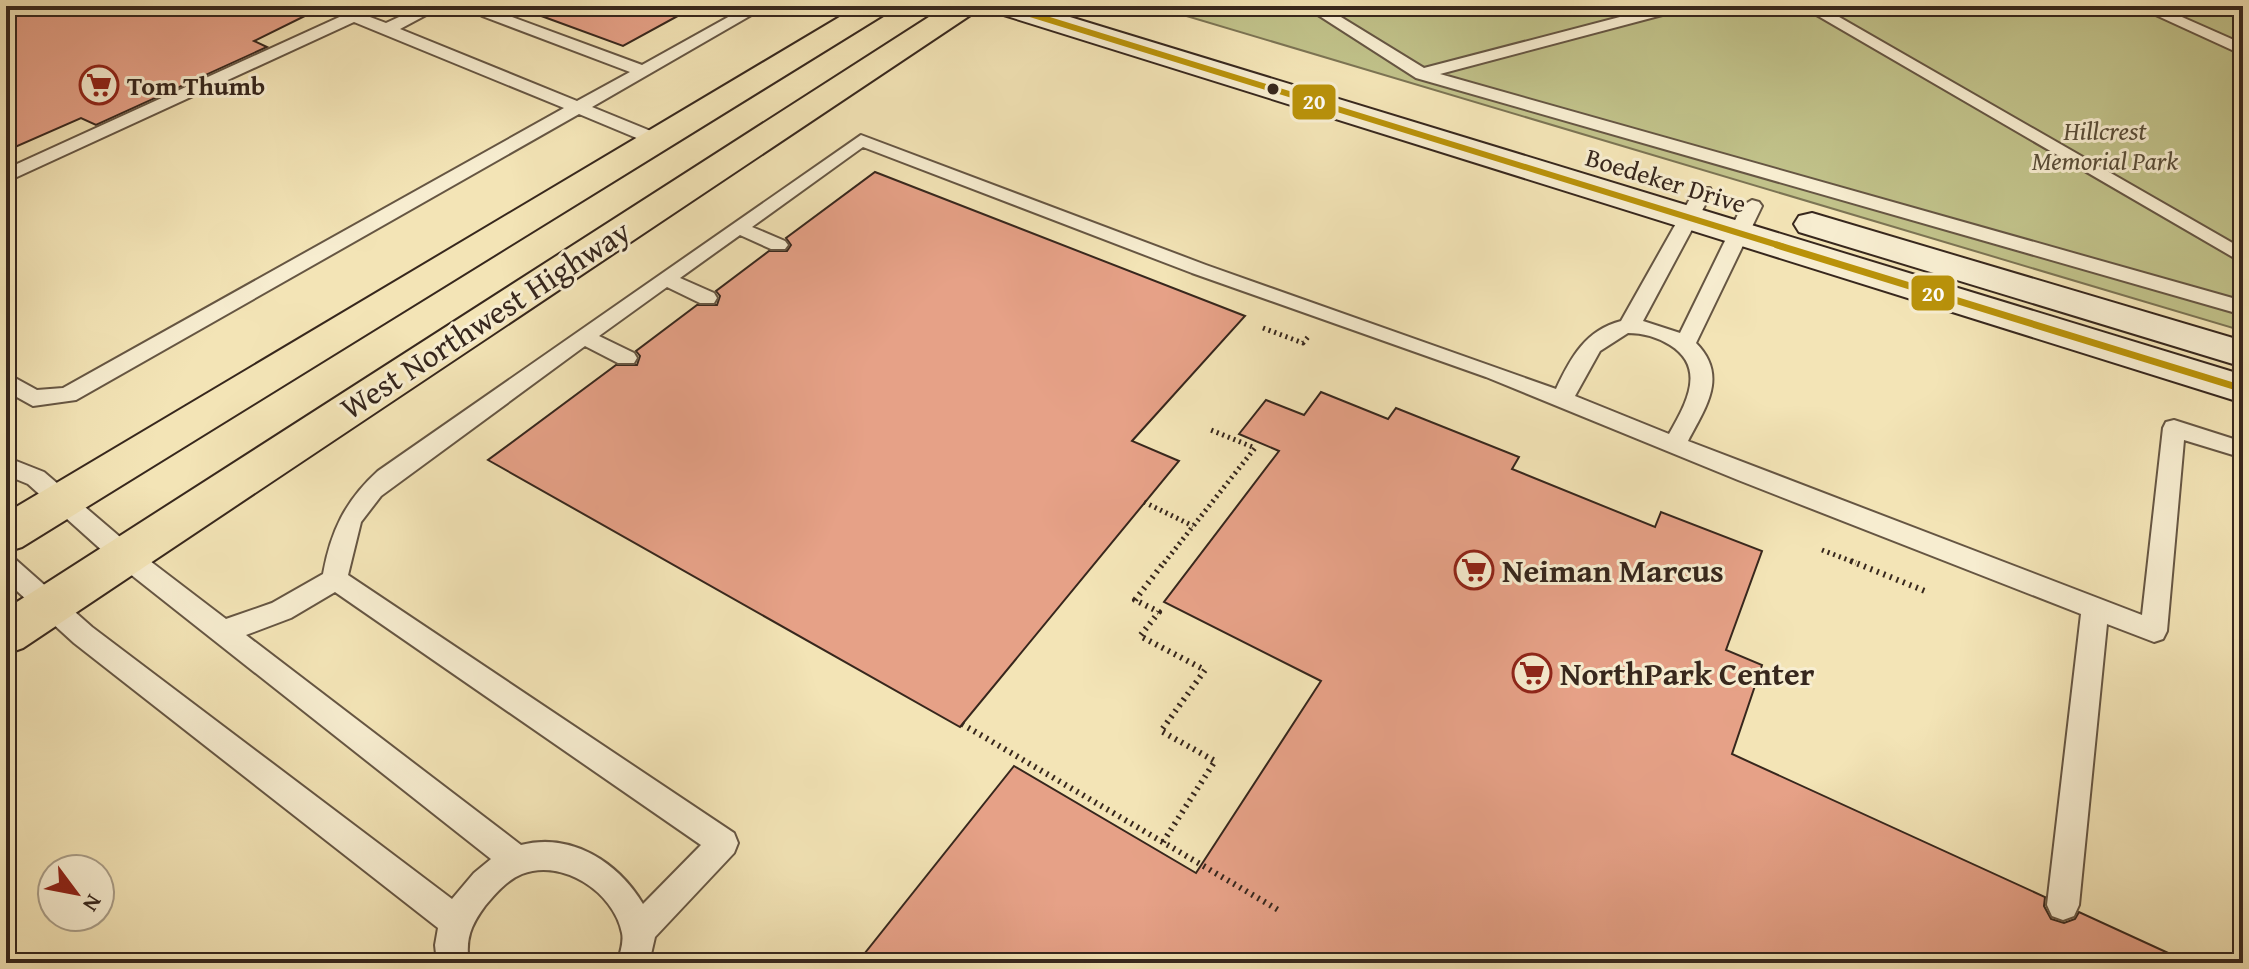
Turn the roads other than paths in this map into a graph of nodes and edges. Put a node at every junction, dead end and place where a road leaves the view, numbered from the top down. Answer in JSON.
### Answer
{"nodes":[{"id":1,"x":435,"y":6,"type":"edge"},
{"id":2,"x":469,"y":6,"type":"edge"},
{"id":3,"x":759,"y":6,"type":"edge"},
{"id":4,"x":878,"y":6,"type":"edge"},
{"id":5,"x":965,"y":6,"type":"edge"},
{"id":6,"x":1004,"y":6,"type":"edge"},
{"id":7,"x":1089,"y":6,"type":"edge"},
{"id":8,"x":1312,"y":6,"type":"edge"},
{"id":9,"x":1680,"y":6,"type":"edge"},
{"id":10,"x":1809,"y":6,"type":"edge"},
{"id":11,"x":2144,"y":6,"type":"edge"},
{"id":12,"x":496,"y":10,"type":"edge"},
{"id":13,"x":354,"y":11,"type":"edge"},
{"id":14,"x":387,"y":29,"type":"junction"},
{"id":15,"x":2243,"y":50,"type":"edge"},
{"id":16,"x":645,"y":72,"type":"junction"},
{"id":17,"x":1422,"y":74,"type":"junction"},
{"id":18,"x":580,"y":109,"type":"junction"},
{"id":19,"x":657,"y":140,"type":"junction"},
{"id":20,"x":6,"y":176,"type":"edge"},
{"id":21,"x":1696,"y":205,"type":"junction"},
{"id":22,"x":1746,"y":220,"type":"junction"},
{"id":23,"x":739,"y":228,"type":"junction"},
{"id":24,"x":778,"y":245,"type":"dead end"},
{"id":25,"x":2243,"y":257,"type":"edge"},
{"id":26,"x":666,"y":279,"type":"junction"},
{"id":27,"x":707,"y":298,"type":"dead end"},
{"id":28,"x":2243,"y":308,"type":"edge"},
{"id":29,"x":1629,"y":326,"type":"junction"},
{"id":30,"x":584,"y":337,"type":"junction"},
{"id":31,"x":1685,"y":344,"type":"junction"},
{"id":32,"x":2243,"y":354,"type":"edge"},
{"id":33,"x":626,"y":358,"type":"dead end"},
{"id":34,"x":6,"y":380,"type":"edge"},
{"id":35,"x":2243,"y":389,"type":"edge"},
{"id":36,"x":1563,"y":398,"type":"junction"},
{"id":37,"x":1676,"y":443,"type":"junction"},
{"id":38,"x":2243,"y":450,"type":"edge"},
{"id":39,"x":6,"y":466,"type":"edge"},
{"id":40,"x":63,"y":501,"type":"junction"},
{"id":41,"x":6,"y":535,"type":"edge"},
{"id":42,"x":124,"y":555,"type":"junction"},
{"id":43,"x":6,"y":566,"type":"edge"},
{"id":44,"x":335,"y":579,"type":"junction"},
{"id":45,"x":48,"y":605,"type":"junction"},
{"id":46,"x":2095,"y":608,"type":"junction"},
{"id":47,"x":223,"y":631,"type":"junction"},
{"id":48,"x":6,"y":634,"type":"edge"},
{"id":49,"x":516,"y":860,"type":"junction"},
{"id":50,"x":2063,"y":905,"type":"dead end"},
{"id":51,"x":455,"y":921,"type":"junction"},
{"id":52,"x":635,"y":947,"type":"edge"},
{"id":53,"x":453,"y":963,"type":"edge"}],
"edges":[{"from":1,"to":14,"type":"lane"},
{"from":2,"to":12,"type":"lane"},
{"from":3,"to":16,"type":"lane"},
{"from":4,"to":19,"type":"main road","name":"West Northwest Highway"},
{"from":5,"to":42,"type":"main road","name":"West Northwest Highway"},
{"from":6,"to":21,"type":"main road","name":"Boedeker Drive"},
{"from":7,"to":21,"type":"main road","name":"Boedeker Drive"},
{"from":8,"to":17,"type":"lane"},
{"from":9,"to":17,"type":"lane"},
{"from":10,"to":25,"type":"lane"},
{"from":11,"to":15,"type":"lane"},
{"from":12,"to":16,"type":"lane"},
{"from":13,"to":14,"type":"lane"},
{"from":13,"to":20,"type":"lane"},
{"from":14,"to":18,"type":"lane"},
{"from":16,"to":18,"type":"lane"},
{"from":17,"to":28,"type":"lane"},
{"from":18,"to":19,"type":"lane"},
{"from":18,"to":34,"type":"lane"},
{"from":19,"to":40,"type":"main road","name":"West Northwest Highway"},
{"from":21,"to":22,"type":"main road","name":"Boedeker Drive"},
{"from":21,"to":29,"type":"lane"},
{"from":22,"to":31,"type":"lane"},
{"from":22,"to":32,"type":"main road","name":"Boedeker Drive"},
{"from":22,"to":35,"type":"main road","name":"Boedeker Drive"},
{"from":23,"to":24,"type":"lane"},
{"from":23,"to":26,"type":"lane"},
{"from":23,"to":36,"type":"lane"},
{"from":26,"to":27,"type":"lane"},
{"from":26,"to":30,"type":"lane"},
{"from":29,"to":31,"type":"lane"},
{"from":29,"to":36,"type":"lane"},
{"from":30,"to":33,"type":"lane"},
{"from":30,"to":44,"type":"lane"},
{"from":31,"to":37,"type":"lane"},
{"from":36,"to":37,"type":"lane"},
{"from":37,"to":46,"type":"lane"},
{"from":38,"to":46,"type":"lane"},
{"from":39,"to":40,"type":"lane"},
{"from":40,"to":41,"type":"main road","name":"West Northwest Highway"},
{"from":40,"to":42,"type":"lane"},
{"from":42,"to":45,"type":"main road","name":"West Northwest Highway"},
{"from":42,"to":47,"type":"lane"},
{"from":43,"to":45,"type":"lane"},
{"from":44,"to":47,"type":"lane"},
{"from":44,"to":52,"type":"lane"},
{"from":45,"to":48,"type":"main road","name":"West Northwest Highway"},
{"from":45,"to":51,"type":"lane"},
{"from":46,"to":50,"type":"lane"},
{"from":47,"to":49,"type":"lane"},
{"from":49,"to":51,"type":"lane"},
{"from":49,"to":52,"type":"lane"},
{"from":51,"to":53,"type":"lane"}]}
